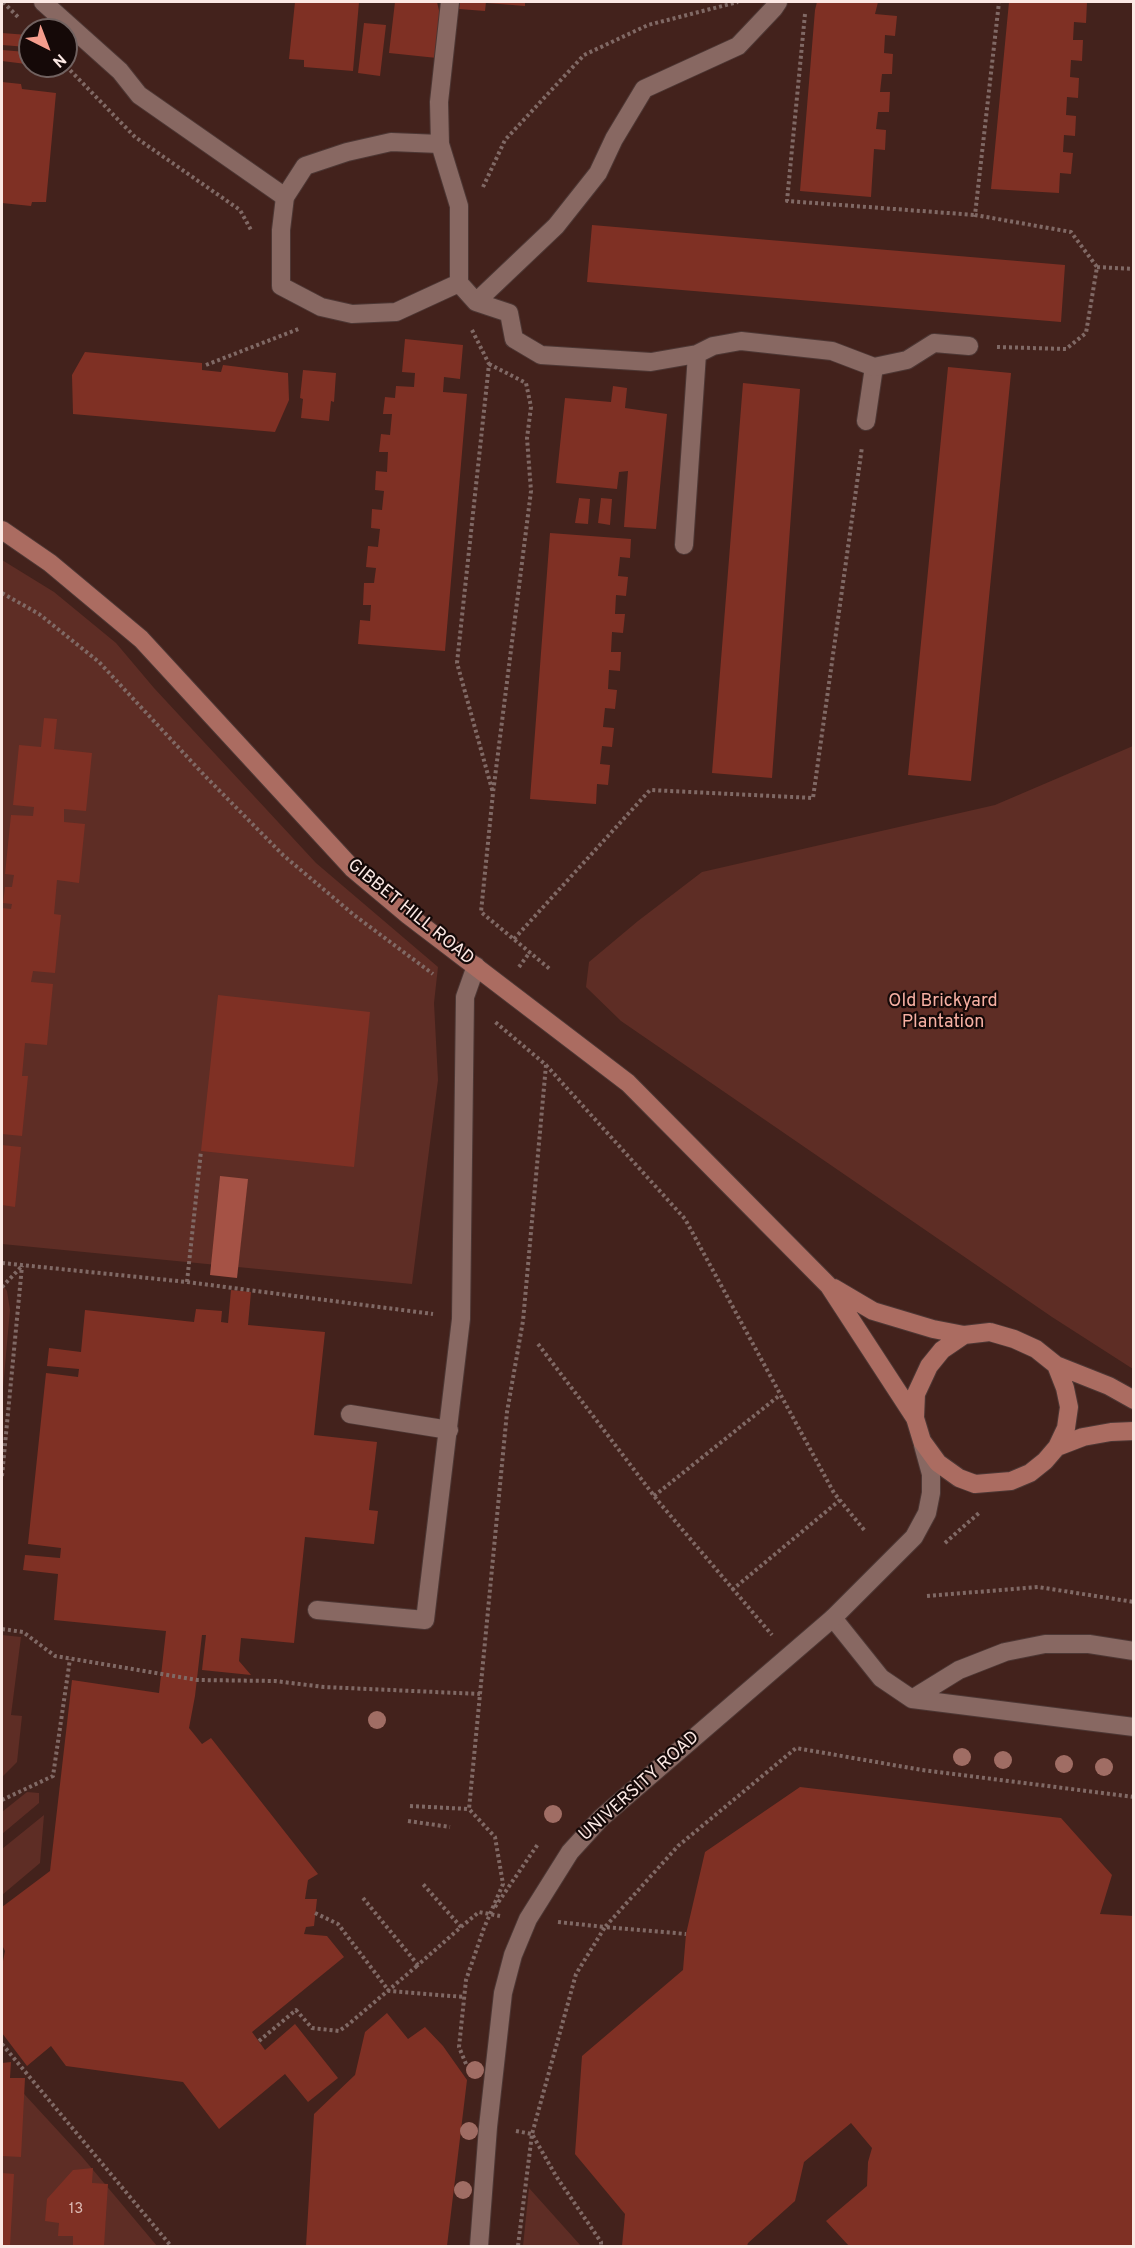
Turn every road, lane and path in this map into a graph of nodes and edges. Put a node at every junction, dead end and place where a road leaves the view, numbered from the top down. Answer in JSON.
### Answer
{"nodes":[{"id":1,"x":43,"y":2,"type":"edge"},
{"id":2,"x":450,"y":2,"type":"edge"},
{"id":3,"x":738,"y":2,"type":"edge"},
{"id":4,"x":778,"y":2,"type":"edge"},
{"id":5,"x":998,"y":2,"type":"edge"},
{"id":6,"x":805,"y":13,"type":"dead end"},
{"id":7,"x":78,"y":78,"type":"edge"},
{"id":8,"x":440,"y":144,"type":"junction"},
{"id":9,"x":285,"y":197,"type":"junction"},
{"id":10,"x":480,"y":197,"type":"dead end"},
{"id":11,"x":975,"y":215,"type":"junction"},
{"id":12,"x":255,"y":238,"type":"dead end"},
{"id":13,"x":1097,"y":267,"type":"junction"},
{"id":14,"x":1134,"y":269,"type":"edge"},
{"id":15,"x":459,"y":283,"type":"junction"},
{"id":16,"x":476,"y":302,"type":"junction"},
{"id":17,"x":304,"y":326,"type":"dead end"},
{"id":18,"x":969,"y":346,"type":"joint"},
{"id":19,"x":697,"y":354,"type":"junction"},
{"id":20,"x":489,"y":364,"type":"junction"},
{"id":21,"x":206,"y":365,"type":"dead end"},
{"id":22,"x":874,"y":368,"type":"junction"},
{"id":23,"x":866,"y":421,"type":"joint"},
{"id":24,"x":2,"y":530,"type":"edge"},
{"id":25,"x":684,"y":545,"type":"dead end"},
{"id":26,"x":2,"y":593,"type":"edge"},
{"id":27,"x":493,"y":793,"type":"junction"},
{"id":28,"x":514,"y":939,"type":"junction"},
{"id":29,"x":476,"y":966,"type":"junction"},
{"id":30,"x":551,"y":970,"type":"dead end"},
{"id":31,"x":465,"y":997,"type":"junction"},
{"id":32,"x":546,"y":1065,"type":"junction"},
{"id":33,"x":201,"y":1151,"type":"dead end"},
{"id":34,"x":2,"y":1263,"type":"edge"},
{"id":35,"x":22,"y":1266,"type":"junction"},
{"id":36,"x":187,"y":1282,"type":"junction"},
{"id":37,"x":830,"y":1286,"type":"junction"},
{"id":38,"x":2,"y":1287,"type":"edge"},
{"id":39,"x":461,"y":1319,"type":"junction"},
{"id":40,"x":964,"y":1335,"type":"junction"},
{"id":41,"x":538,"y":1344,"type":"dead end"},
{"id":42,"x":1056,"y":1365,"type":"junction"},
{"id":43,"x":780,"y":1395,"type":"junction"},
{"id":44,"x":1134,"y":1400,"type":"edge"},
{"id":45,"x":350,"y":1414,"type":"dead end"},
{"id":46,"x":915,"y":1418,"type":"junction"},
{"id":47,"x":449,"y":1430,"type":"junction"},
{"id":48,"x":1134,"y":1431,"type":"edge"},
{"id":49,"x":922,"y":1442,"type":"junction"},
{"id":50,"x":1057,"y":1447,"type":"junction"},
{"id":51,"x":2,"y":1476,"type":"edge"},
{"id":52,"x":654,"y":1496,"type":"junction"},
{"id":53,"x":840,"y":1500,"type":"junction"},
{"id":54,"x":865,"y":1531,"type":"dead end"},
{"id":55,"x":732,"y":1590,"type":"junction"},
{"id":56,"x":927,"y":1596,"type":"dead end"},
{"id":57,"x":1134,"y":1602,"type":"edge"},
{"id":58,"x":316,"y":1610,"type":"dead end"},
{"id":59,"x":833,"y":1618,"type":"junction"},
{"id":60,"x":2,"y":1629,"type":"edge"},
{"id":61,"x":1134,"y":1651,"type":"edge"},
{"id":62,"x":788,"y":1654,"type":"junction"},
{"id":63,"x":70,"y":1659,"type":"junction"},
{"id":64,"x":480,"y":1694,"type":"junction"},
{"id":65,"x":912,"y":1699,"type":"junction"},
{"id":66,"x":1134,"y":1727,"type":"edge"},
{"id":67,"x":1134,"y":1797,"type":"edge"},
{"id":68,"x":2,"y":1800,"type":"edge"},
{"id":69,"x":410,"y":1806,"type":"dead end"},
{"id":70,"x":469,"y":1809,"type":"junction"},
{"id":71,"x":408,"y":1821,"type":"dead end"},
{"id":72,"x":450,"y":1827,"type":"dead end"},
{"id":73,"x":423,"y":1884,"type":"dead end"},
{"id":74,"x":363,"y":1898,"type":"dead end"},
{"id":75,"x":315,"y":1913,"type":"dead end"},
{"id":76,"x":528,"y":1919,"type":"junction"},
{"id":77,"x":461,"y":1927,"type":"junction"},
{"id":78,"x":605,"y":1927,"type":"junction"},
{"id":79,"x":686,"y":1934,"type":"dead end"},
{"id":80,"x":418,"y":1965,"type":"junction"},
{"id":81,"x":389,"y":1991,"type":"junction"},
{"id":82,"x":464,"y":1997,"type":"dead end"},
{"id":83,"x":259,"y":2041,"type":"dead end"},
{"id":84,"x":2,"y":2044,"type":"edge"},
{"id":85,"x":488,"y":2127,"type":"junction"},
{"id":86,"x":532,"y":2134,"type":"junction"},
{"id":87,"x":171,"y":2247,"type":"edge"},
{"id":88,"x":479,"y":2247,"type":"edge"},
{"id":89,"x":518,"y":2247,"type":"edge"},
{"id":90,"x":601,"y":2247,"type":"edge"}],
"edges":[{"from":1,"to":9,"type":"street"},
{"from":2,"to":8,"type":"street"},
{"from":3,"to":10,"type":"path"},
{"from":4,"to":16,"type":"street"},
{"from":5,"to":11,"type":"path"},
{"from":6,"to":11,"type":"path"},
{"from":7,"to":12,"type":"path"},
{"from":8,"to":9,"type":"street"},
{"from":8,"to":15,"type":"street"},
{"from":9,"to":15,"type":"street"},
{"from":11,"to":13,"type":"path"},
{"from":13,"to":14,"type":"path"},
{"from":13,"to":18,"type":"path"},
{"from":15,"to":16,"type":"street"},
{"from":16,"to":19,"type":"street"},
{"from":16,"to":20,"type":"path"},
{"from":17,"to":21,"type":"path"},
{"from":18,"to":22,"type":"street"},
{"from":19,"to":22,"type":"street"},
{"from":19,"to":25,"type":"street"},
{"from":20,"to":27,"type":"path"},
{"from":20,"to":27,"type":"path"},
{"from":22,"to":23,"type":"street"},
{"from":23,"to":28,"type":"path"},
{"from":24,"to":29,"type":"street","name":"GIBBET HILL ROAD"},
{"from":26,"to":31,"type":"path"},
{"from":27,"to":28,"type":"path"},
{"from":28,"to":30,"type":"path"},
{"from":29,"to":31,"type":"street"},
{"from":29,"to":37,"type":"street","name":"GIBBET HILL ROAD"},
{"from":31,"to":32,"type":"path"},
{"from":31,"to":39,"type":"street"},
{"from":32,"to":43,"type":"path"},
{"from":32,"to":64,"type":"path"},
{"from":33,"to":36,"type":"path"},
{"from":34,"to":35,"type":"path"},
{"from":35,"to":36,"type":"path"},
{"from":35,"to":38,"type":"path"},
{"from":35,"to":51,"type":"path"},
{"from":36,"to":39,"type":"path"},
{"from":37,"to":40,"type":"street","name":"GIBBET HILL ROAD"},
{"from":37,"to":46,"type":"street","name":"GIBBET HILL ROAD"},
{"from":39,"to":47,"type":"street"},
{"from":40,"to":42,"type":"street"},
{"from":40,"to":46,"type":"street"},
{"from":41,"to":52,"type":"path"},
{"from":42,"to":44,"type":"street"},
{"from":42,"to":50,"type":"street"},
{"from":43,"to":52,"type":"path"},
{"from":43,"to":53,"type":"path"},
{"from":45,"to":47,"type":"street"},
{"from":46,"to":49,"type":"street"},
{"from":47,"to":58,"type":"street"},
{"from":48,"to":50,"type":"street"},
{"from":49,"to":50,"type":"street"},
{"from":49,"to":59,"type":"street","name":"UNIVERSITY ROAD"},
{"from":52,"to":55,"type":"path"},
{"from":53,"to":54,"type":"path"},
{"from":53,"to":55,"type":"path"},
{"from":55,"to":62,"type":"path"},
{"from":56,"to":57,"type":"path"},
{"from":59,"to":62,"type":"street","name":"UNIVERSITY ROAD"},
{"from":59,"to":65,"type":"street"},
{"from":60,"to":63,"type":"path"},
{"from":61,"to":65,"type":"street"},
{"from":62,"to":76,"type":"street","name":"UNIVERSITY ROAD"},
{"from":63,"to":64,"type":"path"},
{"from":63,"to":68,"type":"path"},
{"from":64,"to":70,"type":"path"},
{"from":65,"to":66,"type":"street"},
{"from":67,"to":78,"type":"path"},
{"from":69,"to":70,"type":"path"},
{"from":70,"to":77,"type":"path"},
{"from":71,"to":72,"type":"path"},
{"from":73,"to":77,"type":"path"},
{"from":74,"to":80,"type":"path"},
{"from":75,"to":81,"type":"path"},
{"from":76,"to":78,"type":"path"},
{"from":76,"to":85,"type":"street","name":"UNIVERSITY ROAD"},
{"from":77,"to":80,"type":"path"},
{"from":78,"to":79,"type":"path"},
{"from":78,"to":86,"type":"path"},
{"from":80,"to":81,"type":"path"},
{"from":81,"to":82,"type":"path"},
{"from":81,"to":83,"type":"path"},
{"from":84,"to":87,"type":"path"},
{"from":85,"to":86,"type":"path"},
{"from":85,"to":88,"type":"street","name":"UNIVERSITY ROAD"},
{"from":86,"to":89,"type":"path"},
{"from":86,"to":90,"type":"path"}]}
